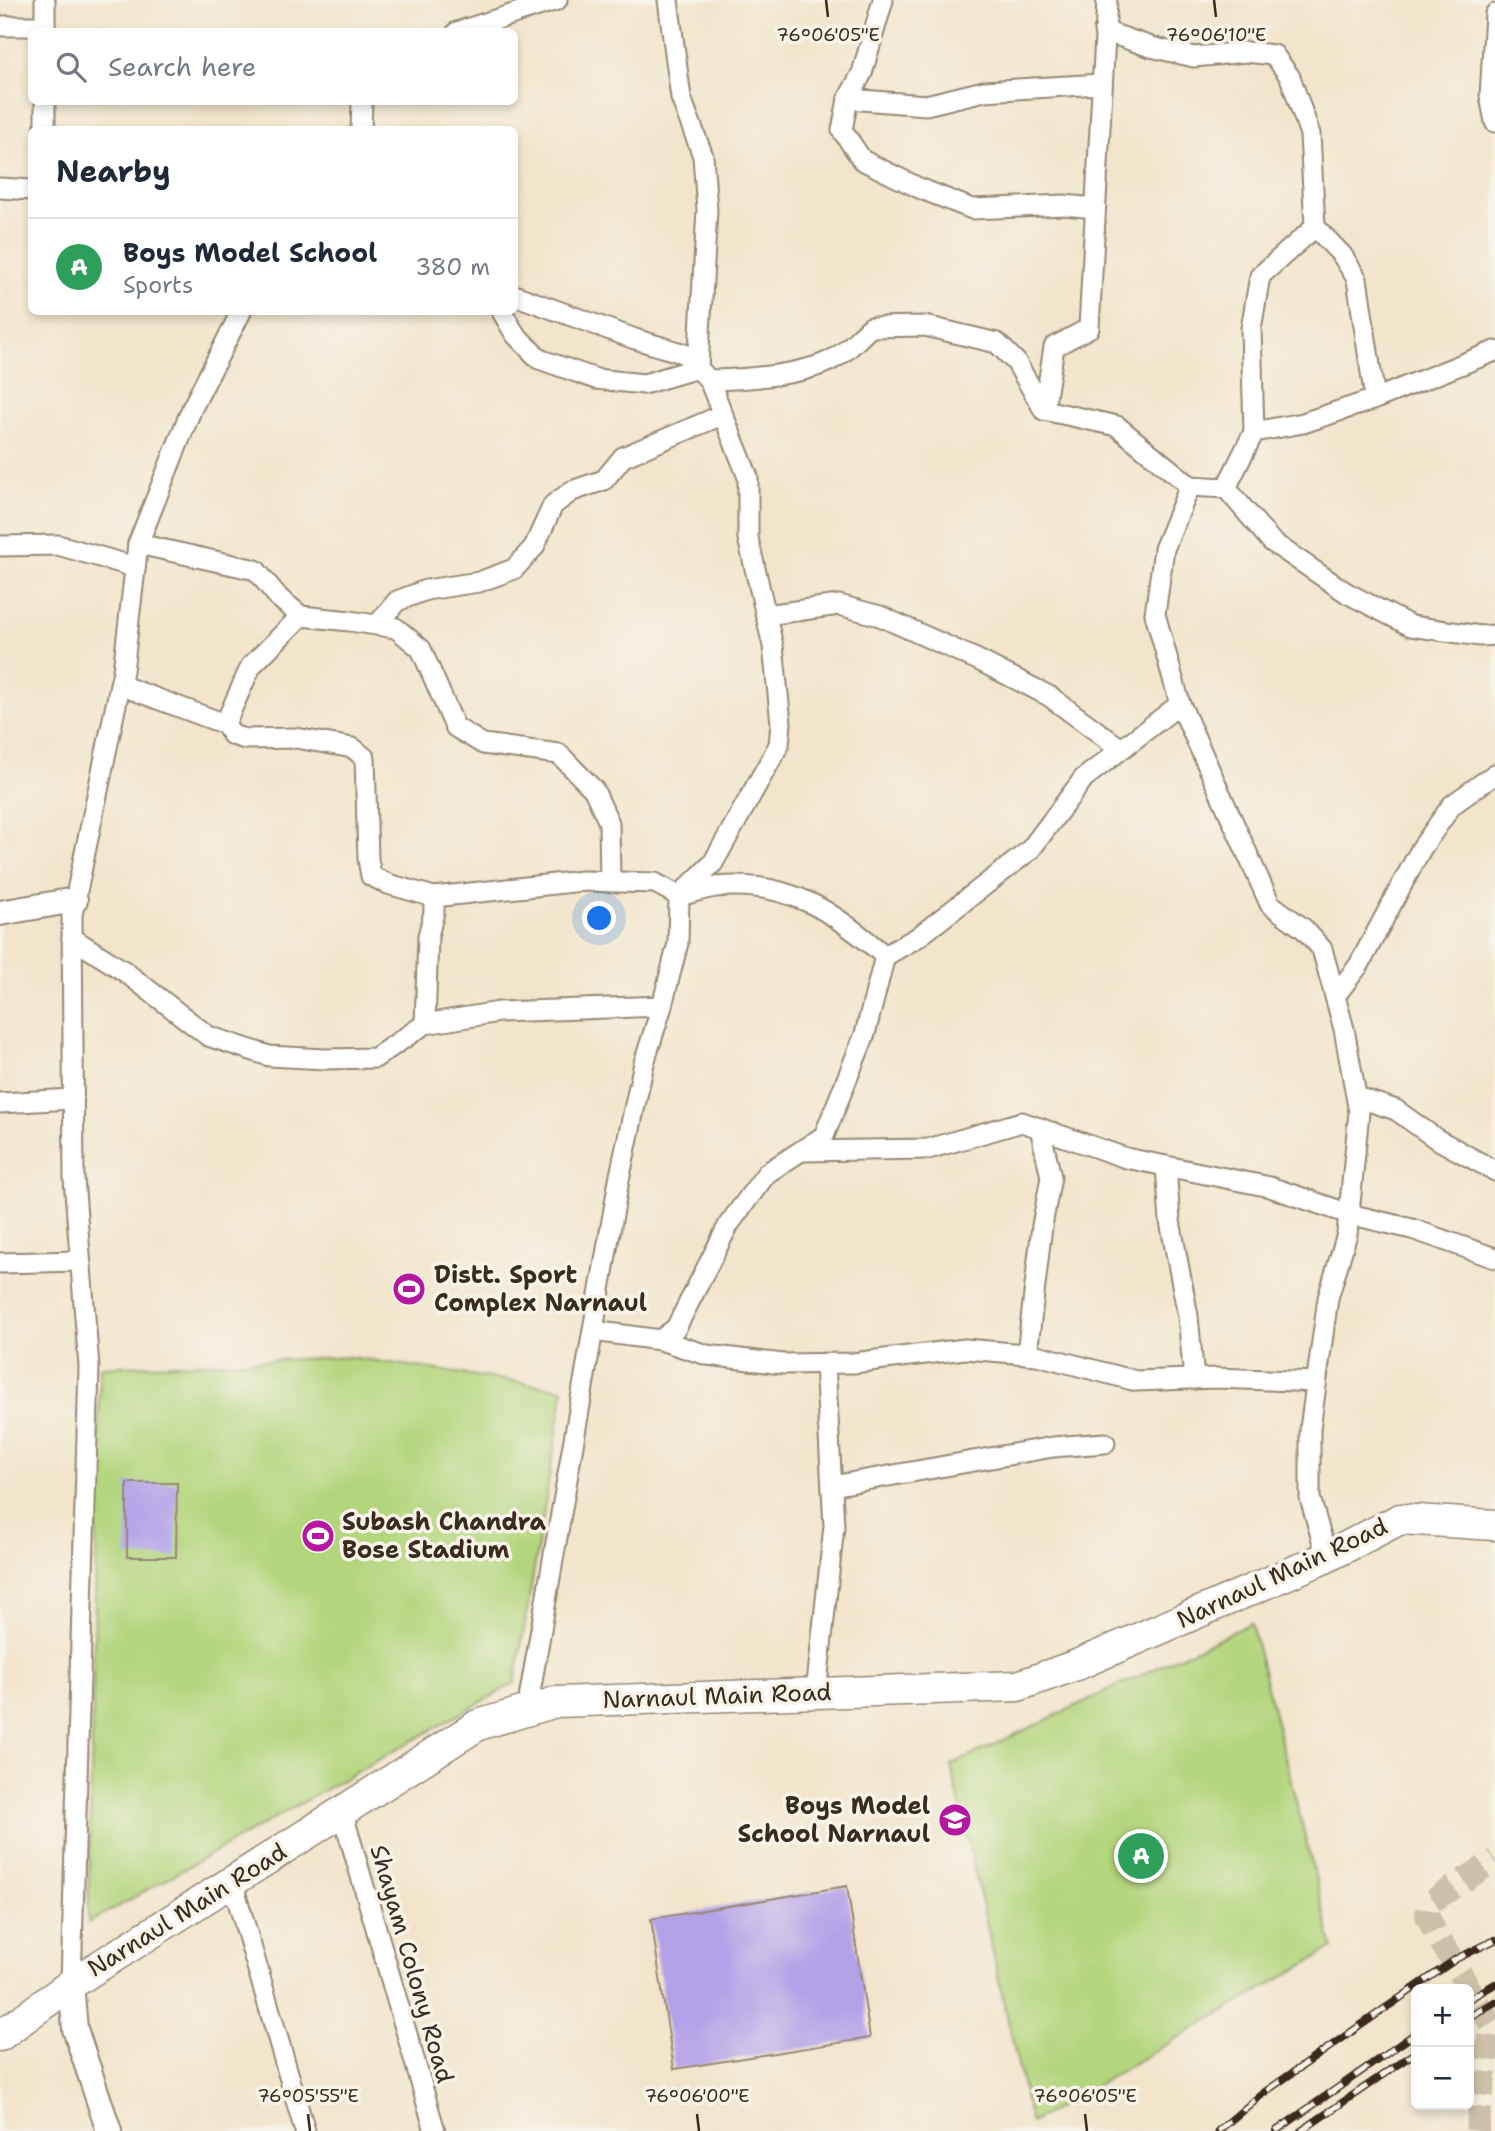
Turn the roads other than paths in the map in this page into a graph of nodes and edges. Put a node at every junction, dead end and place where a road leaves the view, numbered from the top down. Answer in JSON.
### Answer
{"nodes":[{"id":1,"x":45,"y":0,"type":"edge"},
{"id":2,"x":557,"y":0,"type":"edge"},
{"id":3,"x":668,"y":0,"type":"edge"},
{"id":4,"x":883,"y":0,"type":"edge"},
{"id":5,"x":1107,"y":0,"type":"edge"},
{"id":6,"x":1495,"y":14,"type":"edge"},
{"id":7,"x":0,"y":26,"type":"edge"},
{"id":8,"x":30,"y":28,"type":"edge"},
{"id":9,"x":45,"y":28,"type":"edge"},
{"id":10,"x":470,"y":28,"type":"edge"},
{"id":11,"x":1104,"y":32,"type":"junction"},
{"id":12,"x":1101,"y":85,"type":"junction"},
{"id":13,"x":848,"y":99,"type":"junction"},
{"id":14,"x":45,"y":105,"type":"edge"},
{"id":15,"x":362,"y":105,"type":"edge"},
{"id":16,"x":1495,"y":122,"type":"edge"},
{"id":17,"x":45,"y":126,"type":"edge"},
{"id":18,"x":360,"y":126,"type":"edge"},
{"id":19,"x":0,"y":188,"type":"edge"},
{"id":20,"x":28,"y":190,"type":"edge"},
{"id":21,"x":1095,"y":208,"type":"junction"},
{"id":22,"x":1315,"y":228,"type":"junction"},
{"id":23,"x":518,"y":296,"type":"edge"},
{"id":24,"x":239,"y":315,"type":"edge"},
{"id":25,"x":504,"y":315,"type":"edge"},
{"id":26,"x":1495,"y":351,"type":"edge"},
{"id":27,"x":703,"y":374,"type":"junction"},
{"id":28,"x":1375,"y":399,"type":"junction"},
{"id":29,"x":1044,"y":410,"type":"junction"},
{"id":30,"x":722,"y":415,"type":"junction"},
{"id":31,"x":1254,"y":432,"type":"junction"},
{"id":32,"x":1190,"y":486,"type":"junction"},
{"id":33,"x":1226,"y":488,"type":"junction"},
{"id":34,"x":138,"y":544,"type":"junction"},
{"id":35,"x":0,"y":546,"type":"edge"},
{"id":36,"x":135,"y":566,"type":"junction"},
{"id":37,"x":766,"y":615,"type":"junction"},
{"id":38,"x":301,"y":617,"type":"junction"},
{"id":39,"x":377,"y":625,"type":"junction"},
{"id":40,"x":1495,"y":635,"type":"edge"},
{"id":41,"x":120,"y":685,"type":"junction"},
{"id":42,"x":1180,"y":704,"type":"junction"},
{"id":43,"x":225,"y":724,"type":"junction"},
{"id":44,"x":1121,"y":749,"type":"junction"},
{"id":45,"x":1495,"y":775,"type":"edge"},
{"id":46,"x":610,"y":881,"type":"junction"},
{"id":47,"x":679,"y":896,"type":"junction"},
{"id":48,"x":434,"y":897,"type":"junction"},
{"id":49,"x":75,"y":900,"type":"junction"},
{"id":50,"x":0,"y":913,"type":"edge"},
{"id":51,"x":72,"y":938,"type":"junction"},
{"id":52,"x":885,"y":956,"type":"junction"},
{"id":53,"x":1335,"y":996,"type":"junction"},
{"id":54,"x":662,"y":1006,"type":"junction"},
{"id":55,"x":425,"y":1024,"type":"junction"},
{"id":56,"x":1357,"y":1097,"type":"junction"},
{"id":57,"x":73,"y":1099,"type":"junction"},
{"id":58,"x":0,"y":1103,"type":"edge"},
{"id":59,"x":1040,"y":1128,"type":"junction"},
{"id":60,"x":803,"y":1151,"type":"junction"},
{"id":61,"x":1166,"y":1166,"type":"junction"},
{"id":62,"x":1495,"y":1171,"type":"edge"},
{"id":63,"x":1349,"y":1214,"type":"junction"},
{"id":64,"x":1495,"y":1258,"type":"edge"},
{"id":65,"x":79,"y":1261,"type":"junction"},
{"id":66,"x":0,"y":1263,"type":"edge"},
{"id":67,"x":593,"y":1331,"type":"junction"},
{"id":68,"x":660,"y":1340,"type":"junction"},
{"id":69,"x":1027,"y":1354,"type":"junction"},
{"id":70,"x":825,"y":1363,"type":"junction"},
{"id":71,"x":1194,"y":1379,"type":"junction"},
{"id":72,"x":1316,"y":1382,"type":"junction"},
{"id":73,"x":1105,"y":1443,"type":"dead end"},
{"id":74,"x":832,"y":1486,"type":"junction"},
{"id":75,"x":1495,"y":1525,"type":"edge"},
{"id":76,"x":1327,"y":1557,"type":"junction"},
{"id":77,"x":816,"y":1693,"type":"junction"},
{"id":78,"x":527,"y":1710,"type":"junction"},
{"id":79,"x":342,"y":1811,"type":"junction"},
{"id":80,"x":232,"y":1881,"type":"junction"},
{"id":81,"x":71,"y":1984,"type":"junction"},
{"id":82,"x":0,"y":2036,"type":"edge"},
{"id":83,"x":109,"y":2131,"type":"edge"},
{"id":84,"x":305,"y":2131,"type":"edge"},
{"id":85,"x":435,"y":2131,"type":"edge"}],
"edges":[{"from":1,"to":9,"type":"street"},
{"from":2,"to":10,"type":"street"},
{"from":3,"to":27,"type":"street"},
{"from":4,"to":13,"type":"street"},
{"from":5,"to":11,"type":"street"},
{"from":6,"to":16,"type":"street"},
{"from":7,"to":8,"type":"street"},
{"from":11,"to":12,"type":"street"},
{"from":11,"to":22,"type":"street"},
{"from":12,"to":13,"type":"street"},
{"from":12,"to":21,"type":"street"},
{"from":13,"to":21,"type":"street"},
{"from":14,"to":17,"type":"street"},
{"from":15,"to":18,"type":"street"},
{"from":19,"to":20,"type":"street"},
{"from":21,"to":29,"type":"street"},
{"from":22,"to":28,"type":"street"},
{"from":22,"to":31,"type":"street"},
{"from":23,"to":27,"type":"street"},
{"from":24,"to":34,"type":"street"},
{"from":25,"to":27,"type":"street"},
{"from":26,"to":28,"type":"street"},
{"from":27,"to":29,"type":"street"},
{"from":27,"to":30,"type":"street"},
{"from":28,"to":31,"type":"street"},
{"from":29,"to":32,"type":"street"},
{"from":30,"to":37,"type":"street"},
{"from":30,"to":39,"type":"street"},
{"from":31,"to":33,"type":"street"},
{"from":32,"to":33,"type":"street"},
{"from":32,"to":42,"type":"street"},
{"from":33,"to":40,"type":"street"},
{"from":34,"to":36,"type":"street"},
{"from":34,"to":38,"type":"street"},
{"from":35,"to":36,"type":"street"},
{"from":36,"to":41,"type":"street"},
{"from":37,"to":44,"type":"street"},
{"from":37,"to":47,"type":"street"},
{"from":38,"to":39,"type":"street"},
{"from":38,"to":43,"type":"street"},
{"from":39,"to":46,"type":"street"},
{"from":41,"to":43,"type":"street"},
{"from":41,"to":49,"type":"street"},
{"from":42,"to":44,"type":"street"},
{"from":42,"to":53,"type":"street"},
{"from":43,"to":48,"type":"street"},
{"from":44,"to":52,"type":"street"},
{"from":45,"to":53,"type":"street"},
{"from":46,"to":47,"type":"street"},
{"from":46,"to":48,"type":"street"},
{"from":47,"to":52,"type":"street"},
{"from":47,"to":54,"type":"street"},
{"from":48,"to":55,"type":"street"},
{"from":49,"to":50,"type":"street"},
{"from":49,"to":51,"type":"street"},
{"from":51,"to":55,"type":"street"},
{"from":51,"to":57,"type":"street"},
{"from":52,"to":60,"type":"street"},
{"from":53,"to":56,"type":"street"},
{"from":54,"to":55,"type":"street"},
{"from":54,"to":67,"type":"street"},
{"from":56,"to":62,"type":"street"},
{"from":56,"to":63,"type":"street"},
{"from":57,"to":58,"type":"street"},
{"from":57,"to":65,"type":"street"},
{"from":59,"to":60,"type":"street"},
{"from":59,"to":61,"type":"street"},
{"from":59,"to":69,"type":"street"},
{"from":60,"to":68,"type":"street"},
{"from":61,"to":63,"type":"street"},
{"from":61,"to":71,"type":"street"},
{"from":63,"to":64,"type":"street"},
{"from":63,"to":72,"type":"street"},
{"from":65,"to":66,"type":"street"},
{"from":65,"to":81,"type":"street"},
{"from":67,"to":68,"type":"street"},
{"from":67,"to":78,"type":"street"},
{"from":68,"to":70,"type":"street"},
{"from":69,"to":70,"type":"street"},
{"from":69,"to":71,"type":"street"},
{"from":70,"to":74,"type":"street"},
{"from":71,"to":72,"type":"street"},
{"from":72,"to":76,"type":"street"},
{"from":73,"to":74,"type":"street"},
{"from":74,"to":77,"type":"street"},
{"from":75,"to":76,"type":"main road","name":"Narnaul Main Road"},
{"from":76,"to":77,"type":"main road","name":"Narnaul Main Road"},
{"from":77,"to":78,"type":"main road","name":"Narnaul Main Road"},
{"from":78,"to":79,"type":"main road","name":"Narnaul Main Road"},
{"from":79,"to":80,"type":"main road","name":"Narnaul Main Road"},
{"from":79,"to":85,"type":"street","name":"Shayam Colony Road"},
{"from":80,"to":81,"type":"main road","name":"Narnaul Main Road"},
{"from":80,"to":84,"type":"street"},
{"from":81,"to":82,"type":"main road","name":"Narnaul Main Road"},
{"from":81,"to":83,"type":"street"}]}
